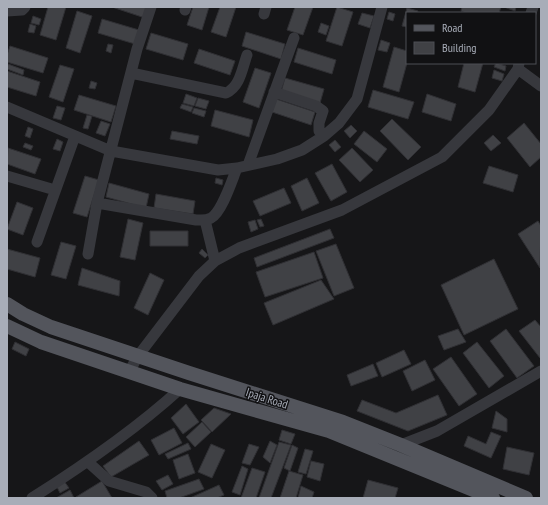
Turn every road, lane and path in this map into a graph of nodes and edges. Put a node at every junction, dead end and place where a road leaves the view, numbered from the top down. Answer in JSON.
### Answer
{"nodes":[{"id":1,"x":25,"y":7,"type":"edge"},
{"id":2,"x":151,"y":7,"type":"edge"},
{"id":3,"x":382,"y":7,"type":"edge"},
{"id":4,"x":7,"y":11,"type":"edge"},
{"id":5,"x":294,"y":38,"type":"dead end"},
{"id":6,"x":247,"y":55,"type":"dead end"},
{"id":7,"x":518,"y":66,"type":"edge"},
{"id":8,"x":131,"y":73,"type":"junction"},
{"id":9,"x":541,"y":86,"type":"edge"},
{"id":10,"x":274,"y":92,"type":"junction"},
{"id":11,"x":7,"y":107,"type":"edge"},
{"id":12,"x":75,"y":136,"type":"junction"},
{"id":13,"x":324,"y":136,"type":"junction"},
{"id":14,"x":111,"y":151,"type":"junction"},
{"id":15,"x":248,"y":165,"type":"junction"},
{"id":16,"x":237,"y":168,"type":"junction"},
{"id":17,"x":7,"y":176,"type":"edge"},
{"id":18,"x":55,"y":190,"type":"junction"},
{"id":19,"x":97,"y":203,"type":"junction"},
{"id":20,"x":205,"y":220,"type":"junction"},
{"id":21,"x":36,"y":242,"type":"dead end"},
{"id":22,"x":88,"y":254,"type":"dead end"},
{"id":23,"x":215,"y":261,"type":"junction"},
{"id":24,"x":7,"y":304,"type":"edge"},
{"id":25,"x":7,"y":326,"type":"edge"},
{"id":26,"x":138,"y":356,"type":"junction"},
{"id":27,"x":129,"y":372,"type":"junction"},
{"id":28,"x":541,"y":372,"type":"edge"},
{"id":29,"x":180,"y":389,"type":"junction"},
{"id":30,"x":401,"y":445,"type":"junction"},
{"id":31,"x":88,"y":462,"type":"junction"},
{"id":32,"x":32,"y":498,"type":"edge"},
{"id":33,"x":152,"y":498,"type":"edge"},
{"id":34,"x":493,"y":498,"type":"edge"},
{"id":35,"x":526,"y":498,"type":"edge"}],
"edges":[{"from":1,"to":4,"type":"street"},
{"from":2,"to":8,"type":"street"},
{"from":3,"to":13,"type":"street"},
{"from":5,"to":10,"type":"street"},
{"from":6,"to":8,"type":"street"},
{"from":7,"to":9,"type":"street"},
{"from":7,"to":23,"type":"street"},
{"from":8,"to":14,"type":"street"},
{"from":10,"to":13,"type":"street"},
{"from":10,"to":15,"type":"street"},
{"from":11,"to":12,"type":"street"},
{"from":12,"to":14,"type":"street"},
{"from":12,"to":18,"type":"street"},
{"from":13,"to":15,"type":"street"},
{"from":14,"to":16,"type":"street"},
{"from":14,"to":19,"type":"street"},
{"from":15,"to":16,"type":"street"},
{"from":16,"to":20,"type":"street"},
{"from":17,"to":18,"type":"street"},
{"from":18,"to":21,"type":"street"},
{"from":19,"to":20,"type":"street"},
{"from":19,"to":22,"type":"street"},
{"from":20,"to":23,"type":"street"},
{"from":23,"to":26,"type":"street"},
{"from":24,"to":26,"type":"main road","name":"Ipaja Road"},
{"from":25,"to":27,"type":"main road","name":"Ipaja Road"},
{"from":26,"to":27,"type":"street"},
{"from":26,"to":30,"type":"main road","name":"Ipaja Road"},
{"from":27,"to":29,"type":"main road","name":"Ipaja Road"},
{"from":28,"to":30,"type":"street"},
{"from":29,"to":31,"type":"street"},
{"from":29,"to":34,"type":"main road","name":"Ipaja Road"},
{"from":30,"to":35,"type":"main road","name":"Ipaja Road"},
{"from":31,"to":32,"type":"street"},
{"from":31,"to":33,"type":"street"}]}
